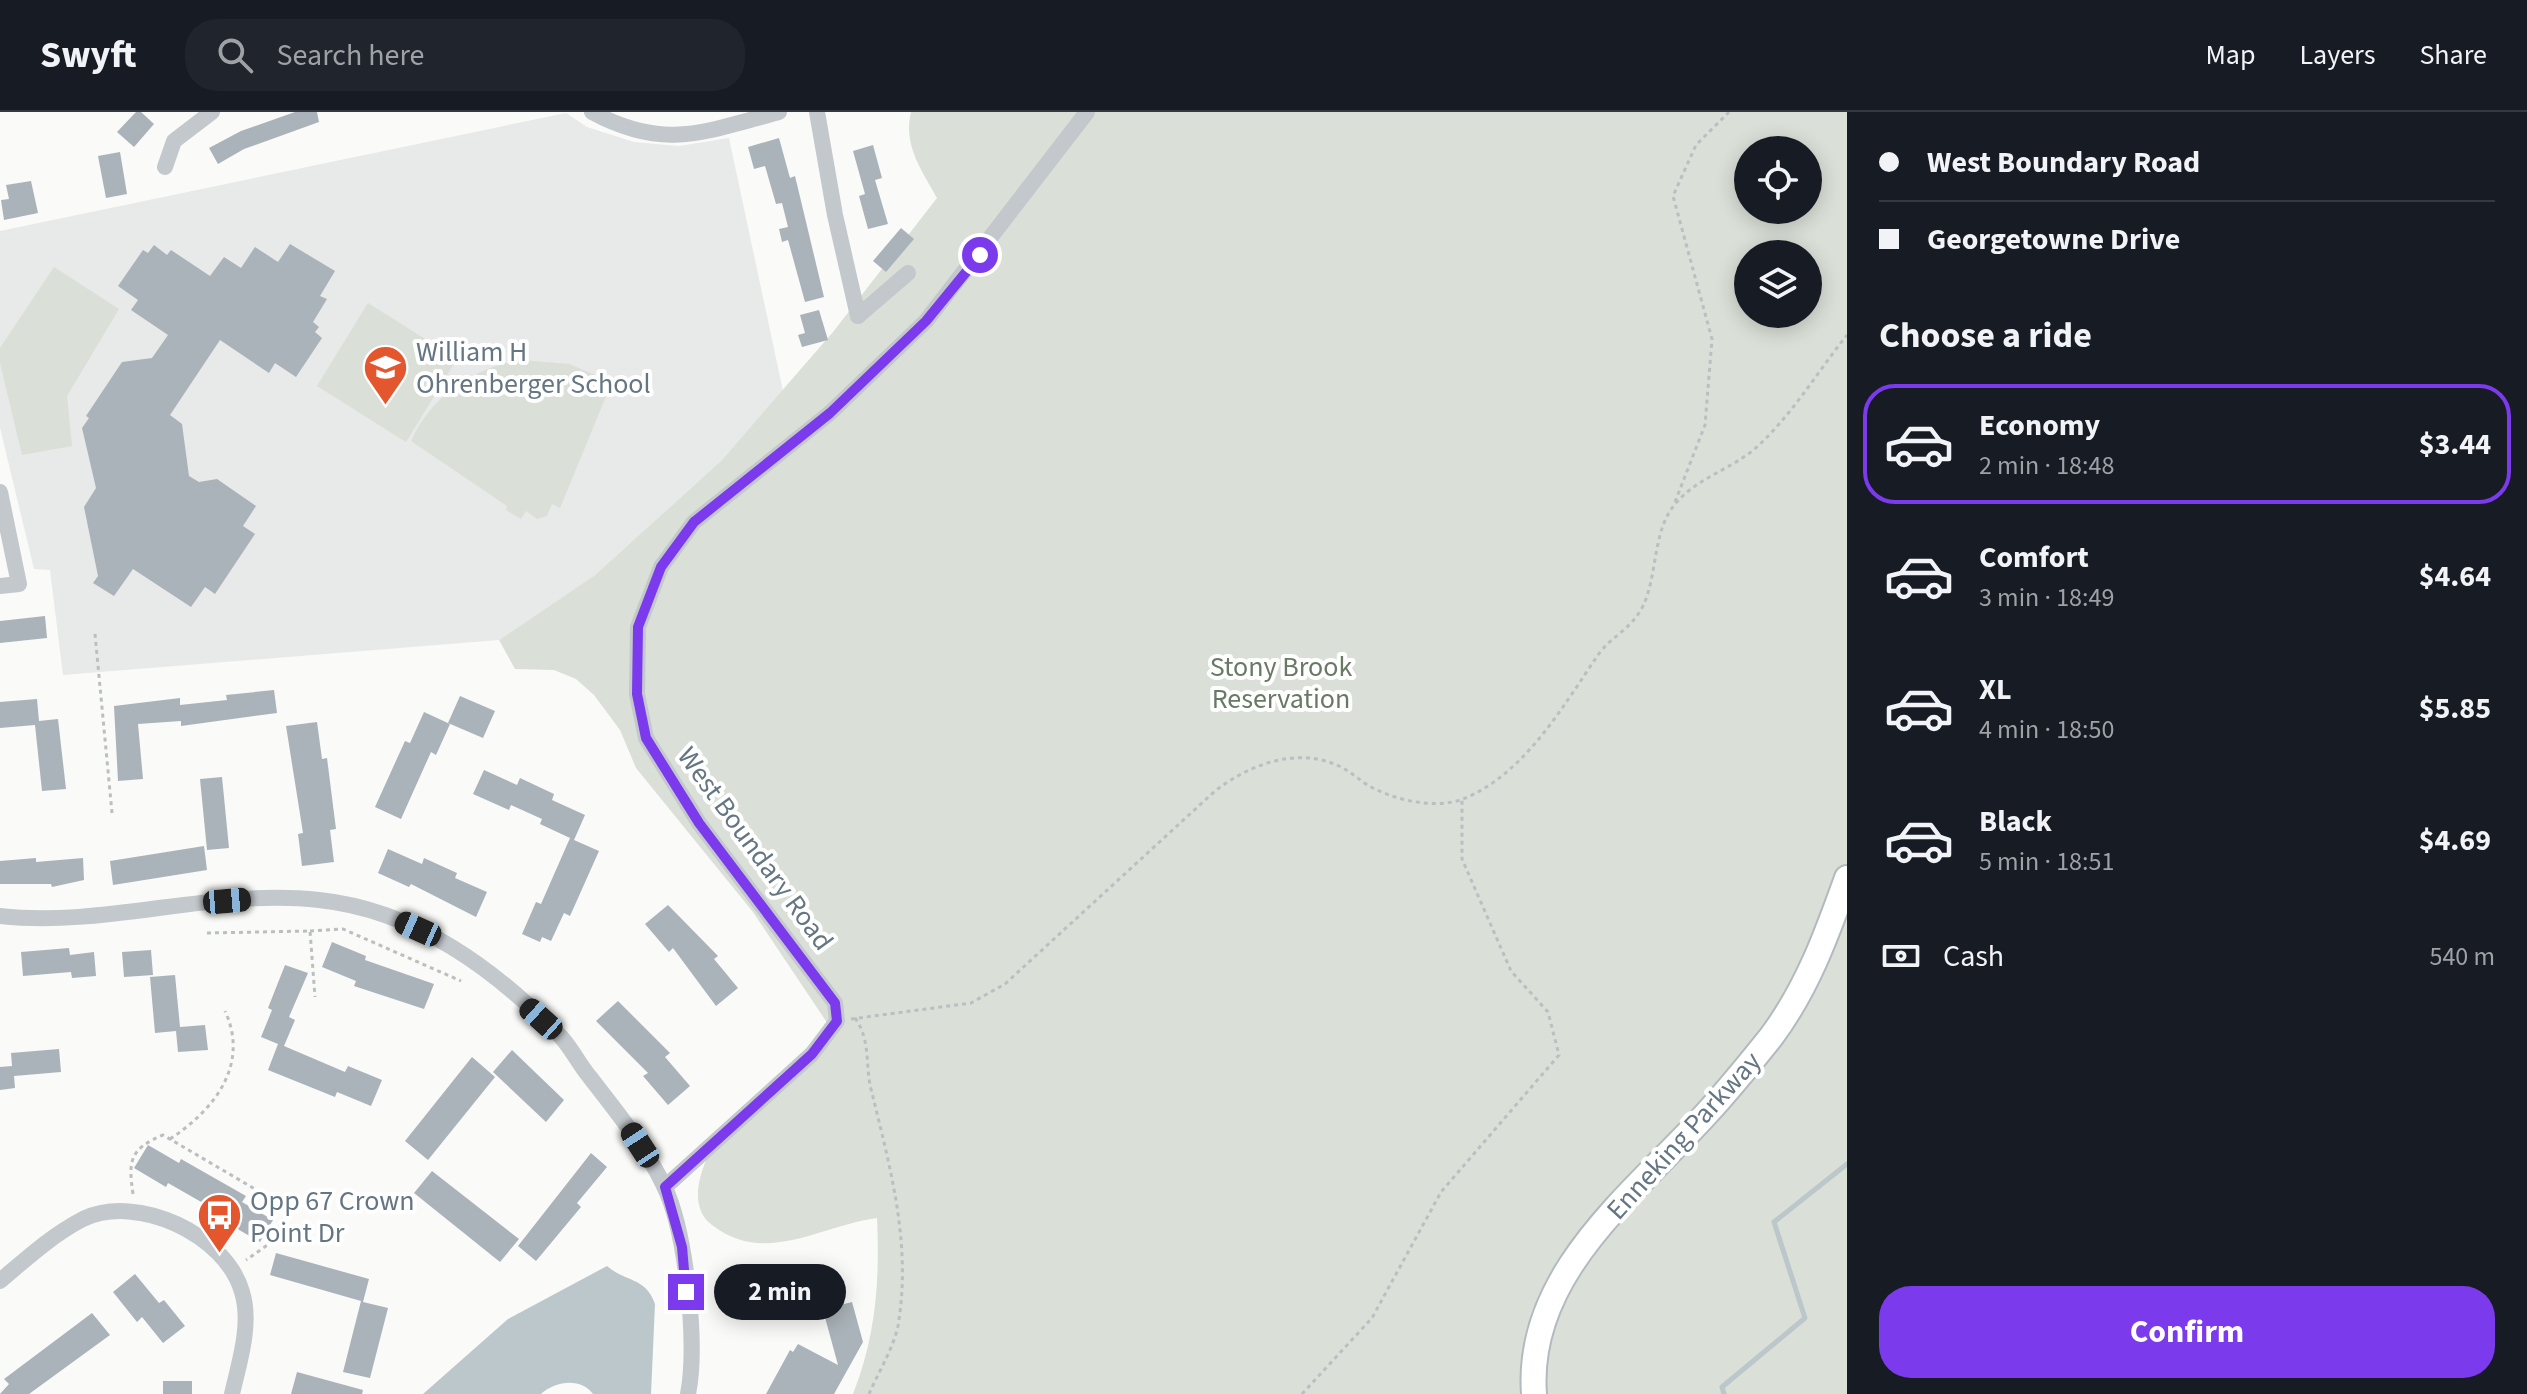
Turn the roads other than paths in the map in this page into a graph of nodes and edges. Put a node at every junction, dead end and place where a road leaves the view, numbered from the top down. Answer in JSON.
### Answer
{"nodes":[{"id":1,"x":212,"y":112,"type":"edge"},
{"id":2,"x":592,"y":112,"type":"edge"},
{"id":3,"x":779,"y":112,"type":"edge"},
{"id":4,"x":817,"y":112,"type":"edge"},
{"id":5,"x":1087,"y":112,"type":"edge"},
{"id":6,"x":165,"y":167,"type":"dead end"},
{"id":7,"x":908,"y":273,"type":"dead end"},
{"id":8,"x":0,"y":492,"type":"edge"},
{"id":9,"x":0,"y":586,"type":"edge"},
{"id":10,"x":1847,"y":878,"type":"edge"},
{"id":11,"x":0,"y":916,"type":"edge"},
{"id":12,"x":665,"y":1187,"type":"junction"},
{"id":13,"x":0,"y":1281,"type":"edge"},
{"id":14,"x":232,"y":1394,"type":"edge"},
{"id":15,"x":688,"y":1394,"type":"edge"},
{"id":16,"x":1534,"y":1394,"type":"edge"}],
"edges":[{"from":1,"to":6,"type":"street"},
{"from":2,"to":3,"type":"street"},
{"from":4,"to":7,"type":"street"},
{"from":5,"to":12,"type":"street","name":"West Boundary Road"},
{"from":8,"to":9,"type":"street"},
{"from":10,"to":16,"type":"main road","name":"Enneking Parkway"},
{"from":11,"to":12,"type":"street"},
{"from":12,"to":15,"type":"street"},
{"from":13,"to":14,"type":"street"}]}
